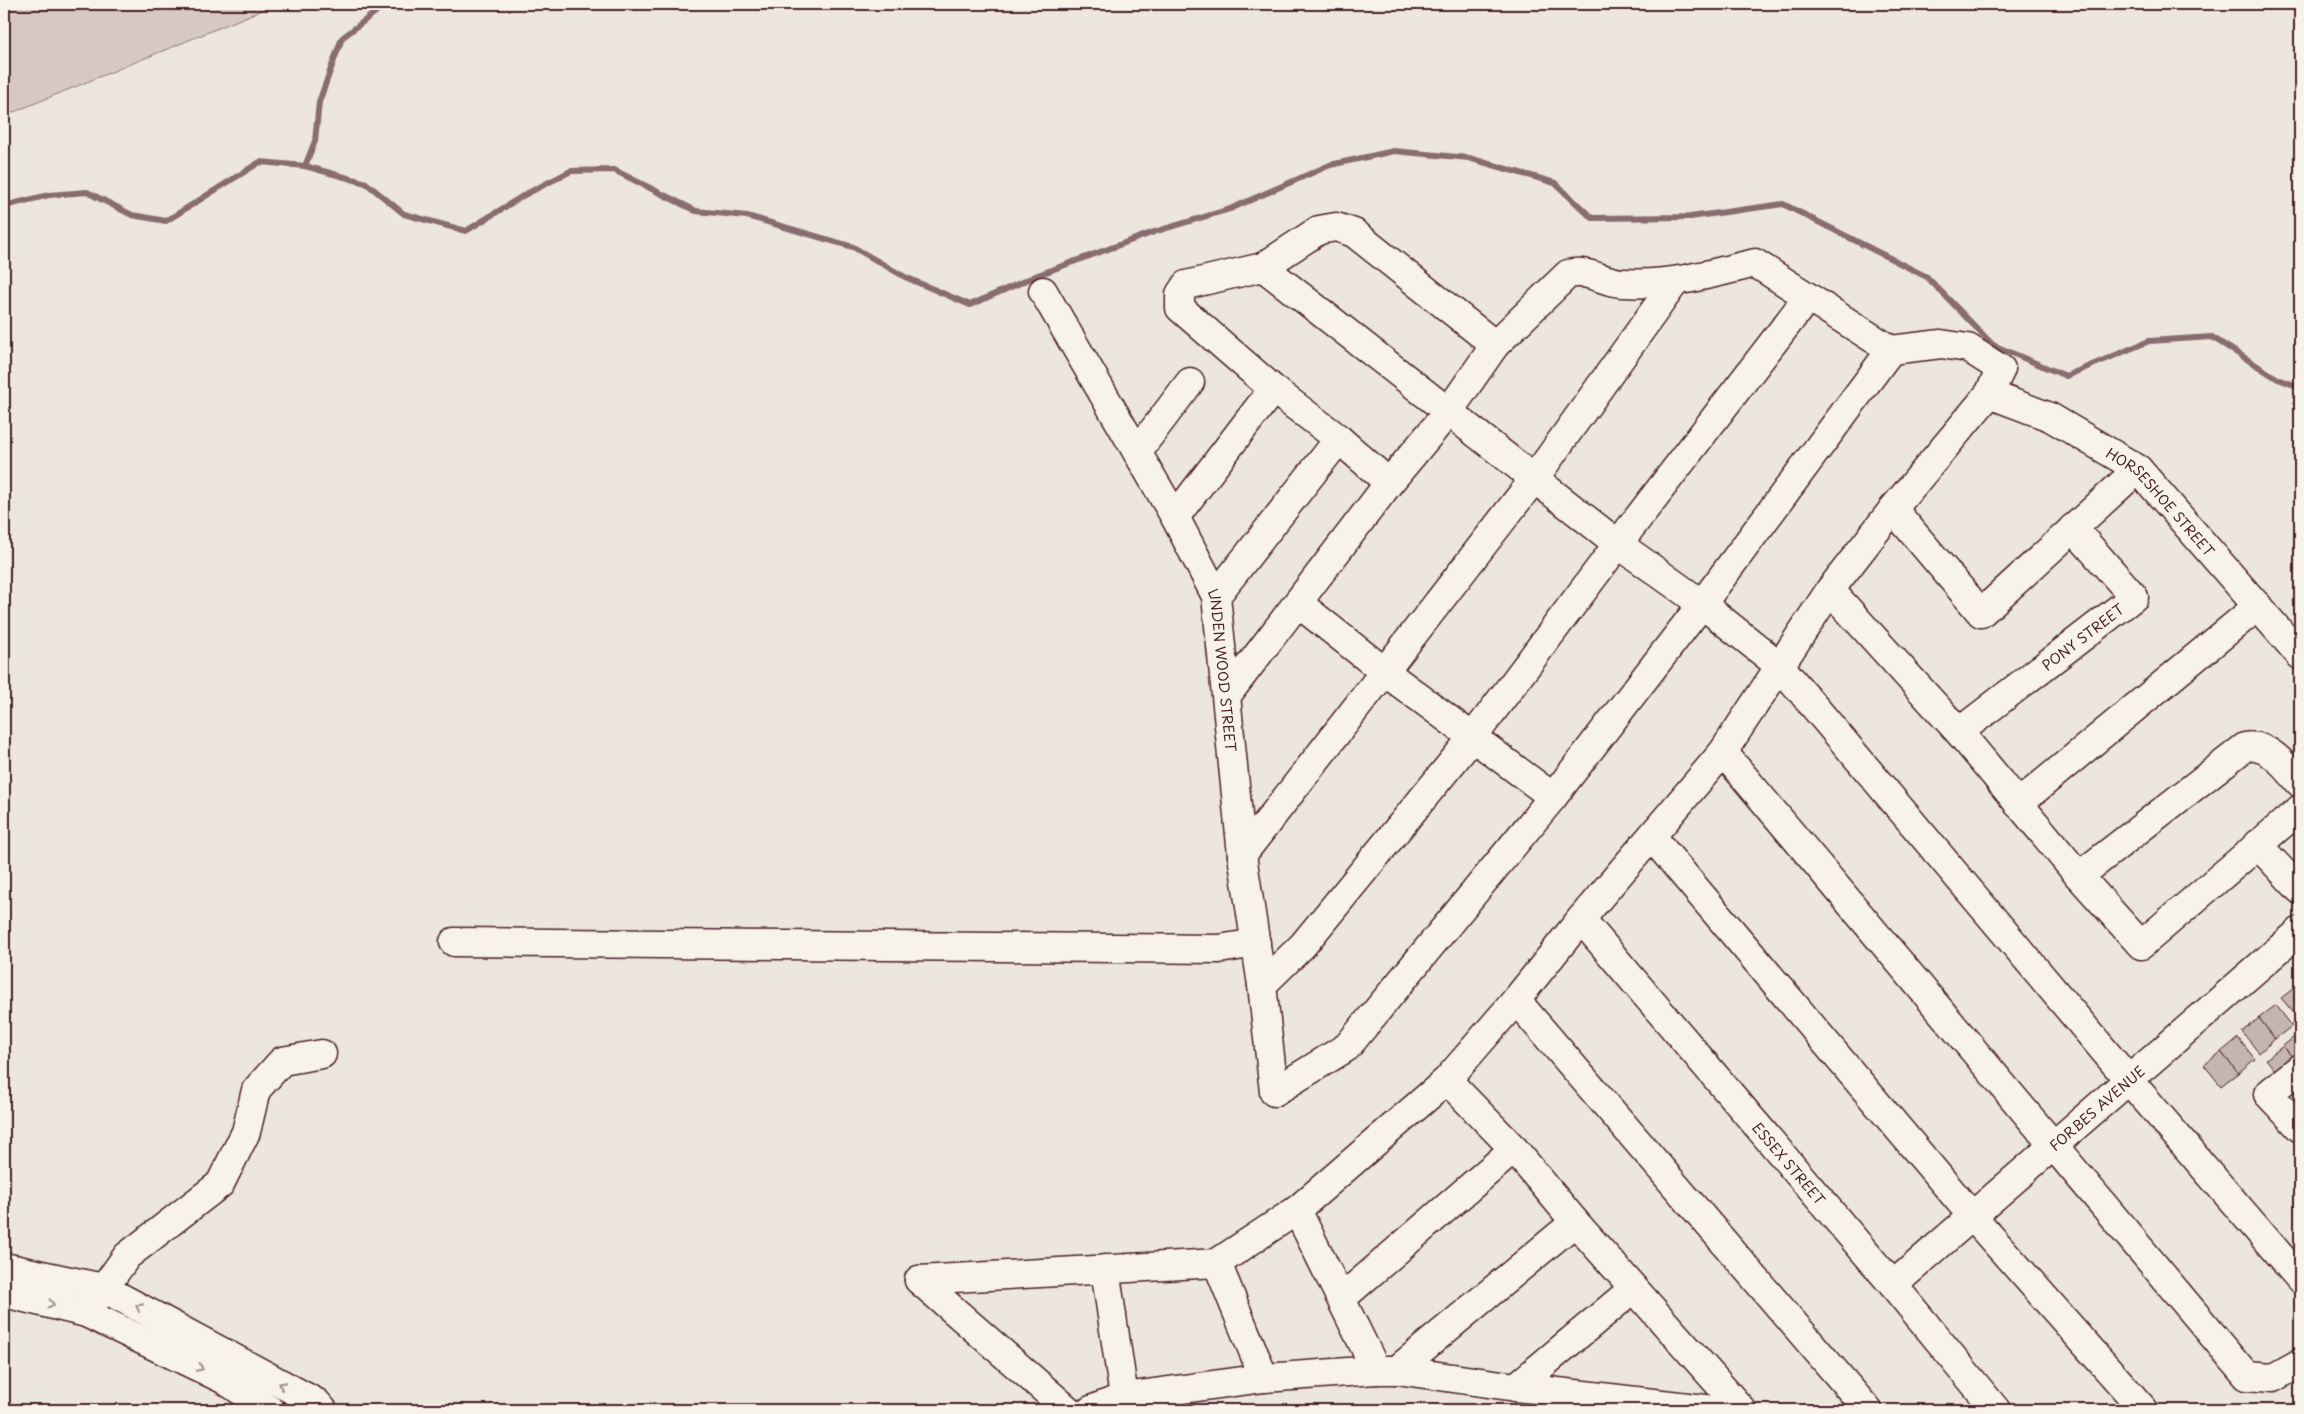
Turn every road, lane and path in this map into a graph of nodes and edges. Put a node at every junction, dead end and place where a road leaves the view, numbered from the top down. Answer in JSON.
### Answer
{"nodes":[{"id":1,"x":1263,"y":267,"type":"junction"},
{"id":2,"x":1675,"y":282,"type":"junction"},
{"id":3,"x":1043,"y":291,"type":"dead end"},
{"id":4,"x":1808,"y":297,"type":"junction"},
{"id":5,"x":1495,"y":345,"type":"junction"},
{"id":6,"x":1891,"y":350,"type":"junction"},
{"id":7,"x":1190,"y":382,"type":"dead end"},
{"id":8,"x":1273,"y":389,"type":"junction"},
{"id":9,"x":1989,"y":394,"type":"junction"},
{"id":10,"x":1449,"y":411,"type":"junction"},
{"id":11,"x":1339,"y":439,"type":"junction"},
{"id":12,"x":1137,"y":452,"type":"junction"},
{"id":13,"x":2138,"y":469,"type":"junction"},
{"id":14,"x":1534,"y":480,"type":"junction"},
{"id":15,"x":1390,"y":483,"type":"junction"},
{"id":16,"x":1893,"y":509,"type":"junction"},
{"id":17,"x":1175,"y":517,"type":"junction"},
{"id":18,"x":2073,"y":528,"type":"junction"},
{"id":19,"x":1618,"y":544,"type":"junction"},
{"id":20,"x":1830,"y":590,"type":"junction"},
{"id":21,"x":1216,"y":596,"type":"junction"},
{"id":22,"x":1298,"y":603,"type":"junction"},
{"id":23,"x":1702,"y":604,"type":"junction"},
{"id":24,"x":2258,"y":606,"type":"junction"},
{"id":25,"x":2300,"y":654,"type":"edge"},
{"id":26,"x":1780,"y":666,"type":"junction"},
{"id":27,"x":1385,"y":672,"type":"junction"},
{"id":28,"x":1227,"y":695,"type":"junction"},
{"id":29,"x":1959,"y":732,"type":"junction"},
{"id":30,"x":1473,"y":737,"type":"junction"},
{"id":31,"x":1723,"y":752,"type":"junction"},
{"id":32,"x":2300,"y":783,"type":"edge"},
{"id":33,"x":1553,"y":797,"type":"junction"},
{"id":34,"x":2018,"y":804,"type":"junction"},
{"id":35,"x":2300,"y":809,"type":"edge"},
{"id":36,"x":1652,"y":837,"type":"junction"},
{"id":37,"x":2257,"y":844,"type":"junction"},
{"id":38,"x":1242,"y":855,"type":"junction"},
{"id":39,"x":2079,"y":876,"type":"junction"},
{"id":40,"x":2300,"y":890,"type":"edge"},
{"id":41,"x":1581,"y":919,"type":"junction"},
{"id":42,"x":2300,"y":932,"type":"edge"},
{"id":43,"x":454,"y":942,"type":"dead end"},
{"id":44,"x":1256,"y":943,"type":"junction"},
{"id":45,"x":1262,"y":985,"type":"junction"},
{"id":46,"x":1516,"y":1000,"type":"junction"},
{"id":47,"x":322,"y":1054,"type":"dead end"},
{"id":48,"x":2300,"y":1068,"type":"edge"},
{"id":49,"x":2128,"y":1079,"type":"junction"},
{"id":50,"x":1447,"y":1080,"type":"junction"},
{"id":51,"x":2300,"y":1128,"type":"edge"},
{"id":52,"x":2052,"y":1145,"type":"junction"},
{"id":53,"x":1514,"y":1149,"type":"junction"},
{"id":54,"x":1297,"y":1210,"type":"junction"},
{"id":55,"x":1973,"y":1217,"type":"junction"},
{"id":56,"x":1574,"y":1222,"type":"junction"},
{"id":57,"x":1218,"y":1263,"type":"junction"},
{"id":58,"x":4,"y":1266,"type":"edge"},
{"id":59,"x":1105,"y":1269,"type":"junction"},
{"id":60,"x":2300,"y":1278,"type":"edge"},
{"id":61,"x":1893,"y":1285,"type":"junction"},
{"id":62,"x":103,"y":1288,"type":"junction"},
{"id":63,"x":1633,"y":1290,"type":"junction"},
{"id":64,"x":4,"y":1293,"type":"edge"},
{"id":65,"x":1342,"y":1298,"type":"junction"},
{"id":66,"x":86,"y":1312,"type":"junction"},
{"id":67,"x":2300,"y":1363,"type":"edge"},
{"id":68,"x":1387,"y":1370,"type":"junction"},
{"id":69,"x":1264,"y":1378,"type":"junction"},
{"id":70,"x":1516,"y":1388,"type":"junction"},
{"id":71,"x":1124,"y":1397,"type":"junction"},
{"id":72,"x":270,"y":1410,"type":"edge"},
{"id":73,"x":323,"y":1410,"type":"edge"},
{"id":74,"x":1068,"y":1410,"type":"edge"},
{"id":75,"x":1091,"y":1410,"type":"edge"},
{"id":76,"x":1714,"y":1410,"type":"edge"},
{"id":77,"x":1742,"y":1410,"type":"edge"},
{"id":78,"x":1868,"y":1410,"type":"edge"},
{"id":79,"x":1996,"y":1410,"type":"edge"},
{"id":80,"x":2144,"y":1410,"type":"edge"}],
"edges":[{"from":1,"to":5,"type":"street"},
{"from":1,"to":8,"type":"street"},
{"from":1,"to":10,"type":"street"},
{"from":2,"to":4,"type":"street"},
{"from":2,"to":5,"type":"street"},
{"from":2,"to":14,"type":"street"},
{"from":3,"to":12,"type":"street","name":"LINDEN WOOD STREET"},
{"from":4,"to":6,"type":"street"},
{"from":4,"to":19,"type":"street"},
{"from":5,"to":10,"type":"street"},
{"from":6,"to":9,"type":"street"},
{"from":6,"to":23,"type":"street"},
{"from":7,"to":12,"type":"street"},
{"from":8,"to":11,"type":"street"},
{"from":8,"to":17,"type":"street"},
{"from":9,"to":13,"type":"street","name":"HORSESHOE STREET"},
{"from":9,"to":16,"type":"street"},
{"from":10,"to":14,"type":"street"},
{"from":10,"to":15,"type":"street"},
{"from":11,"to":15,"type":"street"},
{"from":11,"to":21,"type":"street"},
{"from":12,"to":17,"type":"street","name":"LINDEN WOOD STREET"},
{"from":13,"to":18,"type":"street"},
{"from":13,"to":24,"type":"street","name":"HORSESHOE STREET"},
{"from":14,"to":19,"type":"street"},
{"from":14,"to":27,"type":"street"},
{"from":15,"to":22,"type":"street"},
{"from":16,"to":18,"type":"street"},
{"from":16,"to":20,"type":"street"},
{"from":17,"to":21,"type":"street","name":"LINDEN WOOD STREET"},
{"from":18,"to":29,"type":"street","name":"PONY STREET"},
{"from":19,"to":23,"type":"street"},
{"from":19,"to":30,"type":"street"},
{"from":20,"to":26,"type":"street"},
{"from":20,"to":29,"type":"street"},
{"from":21,"to":28,"type":"street","name":"LINDEN WOOD STREET"},
{"from":22,"to":27,"type":"street"},
{"from":22,"to":28,"type":"street"},
{"from":23,"to":26,"type":"street"},
{"from":23,"to":33,"type":"street"},
{"from":24,"to":25,"type":"street","name":"HORSESHOE STREET"},
{"from":24,"to":34,"type":"street"},
{"from":26,"to":31,"type":"street"},
{"from":26,"to":49,"type":"street"},
{"from":27,"to":30,"type":"street"},
{"from":27,"to":38,"type":"street"},
{"from":28,"to":38,"type":"street","name":"LINDEN WOOD STREET"},
{"from":29,"to":34,"type":"street"},
{"from":30,"to":33,"type":"street"},
{"from":30,"to":45,"type":"street"},
{"from":31,"to":36,"type":"street"},
{"from":31,"to":52,"type":"street"},
{"from":32,"to":39,"type":"street"},
{"from":33,"to":45,"type":"street","name":"LINDEN WOOD STREET"},
{"from":34,"to":39,"type":"street"},
{"from":35,"to":37,"type":"street"},
{"from":36,"to":41,"type":"street"},
{"from":36,"to":55,"type":"street"},
{"from":37,"to":39,"type":"street"},
{"from":37,"to":40,"type":"street"},
{"from":38,"to":44,"type":"street","name":"LINDEN WOOD STREET"},
{"from":41,"to":46,"type":"street"},
{"from":41,"to":61,"type":"street","name":"ESSEX STREET"},
{"from":42,"to":49,"type":"street","name":"FORBES AVENUE"},
{"from":43,"to":44,"type":"street"},
{"from":44,"to":45,"type":"street","name":"LINDEN WOOD STREET"},
{"from":46,"to":50,"type":"street"},
{"from":46,"to":78,"type":"street"},
{"from":47,"to":62,"type":"street"},
{"from":48,"to":51,"type":"street"},
{"from":49,"to":52,"type":"street","name":"FORBES AVENUE"},
{"from":49,"to":60,"type":"street"},
{"from":50,"to":53,"type":"street"},
{"from":50,"to":54,"type":"street"},
{"from":52,"to":55,"type":"street","name":"FORBES AVENUE"},
{"from":52,"to":67,"type":"street"},
{"from":53,"to":56,"type":"street"},
{"from":53,"to":65,"type":"street"},
{"from":54,"to":57,"type":"street"},
{"from":54,"to":65,"type":"street"},
{"from":55,"to":61,"type":"street","name":"FORBES AVENUE"},
{"from":55,"to":80,"type":"street"},
{"from":56,"to":63,"type":"street"},
{"from":56,"to":68,"type":"street"},
{"from":57,"to":59,"type":"street"},
{"from":57,"to":69,"type":"street"},
{"from":58,"to":62,"type":"street"},
{"from":59,"to":71,"type":"street"},
{"from":59,"to":74,"type":"street"},
{"from":61,"to":79,"type":"street","name":"ESSEX STREET"},
{"from":62,"to":66,"type":"street"},
{"from":73,"to":62,"type":"street","one_way":true},
{"from":63,"to":70,"type":"street"},
{"from":63,"to":77,"type":"street"},
{"from":64,"to":66,"type":"street","one_way":true},
{"from":65,"to":68,"type":"street"},
{"from":66,"to":72,"type":"street","one_way":true},
{"from":68,"to":69,"type":"street"},
{"from":68,"to":70,"type":"street"},
{"from":69,"to":71,"type":"street"},
{"from":70,"to":76,"type":"street"},
{"from":71,"to":75,"type":"street"}]}
